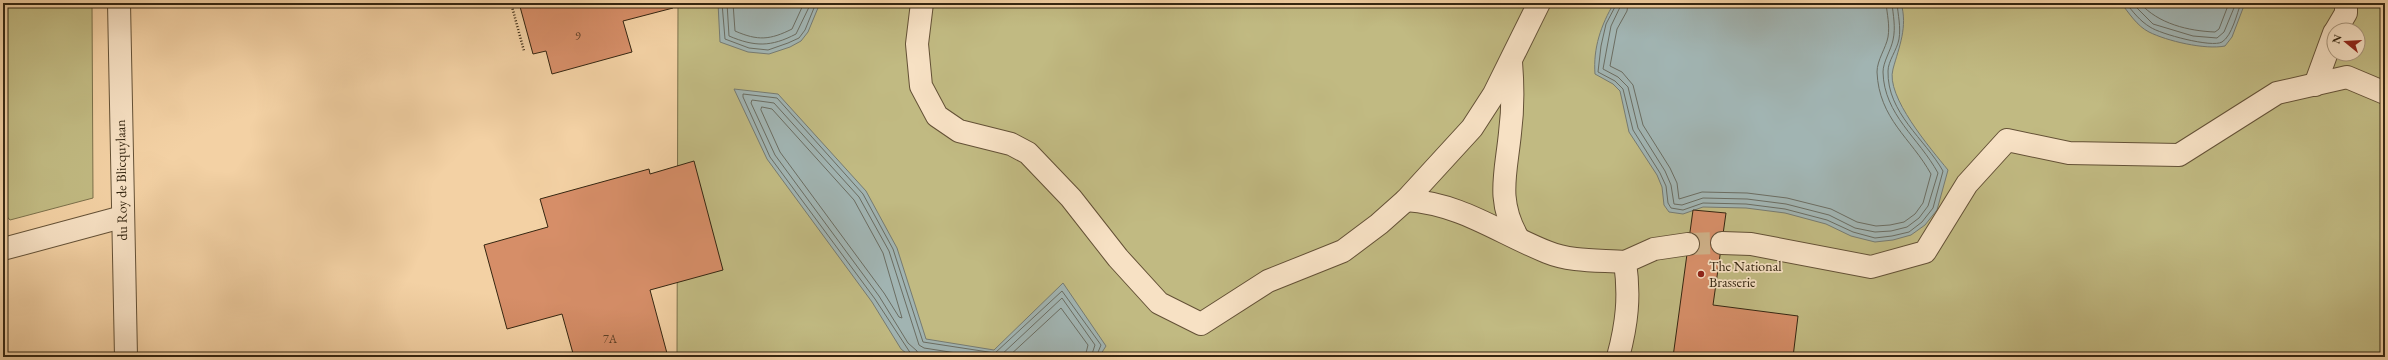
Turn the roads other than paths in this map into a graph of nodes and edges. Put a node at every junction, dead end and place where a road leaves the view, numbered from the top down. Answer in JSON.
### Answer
{"nodes":[{"id":1,"x":119,"y":3,"type":"edge"},
{"id":2,"x":922,"y":3,"type":"edge"},
{"id":3,"x":1539,"y":3,"type":"edge"},
{"id":4,"x":2346,"y":3,"type":"edge"},
{"id":5,"x":2340,"y":22,"type":"edge"},
{"id":6,"x":2326,"y":55,"type":"edge"},
{"id":7,"x":1511,"y":62,"type":"junction"},
{"id":8,"x":2315,"y":85,"type":"junction"},
{"id":9,"x":2385,"y":93,"type":"edge"},
{"id":10,"x":1406,"y":200,"type":"junction"},
{"id":11,"x":122,"y":217,"type":"junction"},
{"id":12,"x":1518,"y":238,"type":"junction"},
{"id":13,"x":1722,"y":242,"type":"tunnel mouth"},
{"id":14,"x":1688,"y":244,"type":"tunnel mouth"},
{"id":15,"x":3,"y":249,"type":"edge"},
{"id":16,"x":1625,"y":262,"type":"junction"},
{"id":17,"x":126,"y":357,"type":"edge"},
{"id":18,"x":1618,"y":357,"type":"edge"}],
"edges":[{"from":1,"to":11,"type":"street","name":"du Roy de Blicquylaan"},
{"from":2,"to":10,"type":"street"},
{"from":3,"to":7,"type":"street"},
{"from":4,"to":5,"type":"street"},
{"from":6,"to":8,"type":"street"},
{"from":7,"to":10,"type":"street"},
{"from":7,"to":12,"type":"street"},
{"from":8,"to":9,"type":"street"},
{"from":8,"to":13,"type":"street"},
{"from":10,"to":12,"type":"street"},
{"from":11,"to":15,"type":"street"},
{"from":11,"to":17,"type":"street","name":"du Roy de Blicquylaan"},
{"from":12,"to":16,"type":"street"},
{"from":14,"to":16,"type":"street"},
{"from":16,"to":18,"type":"street"}]}
